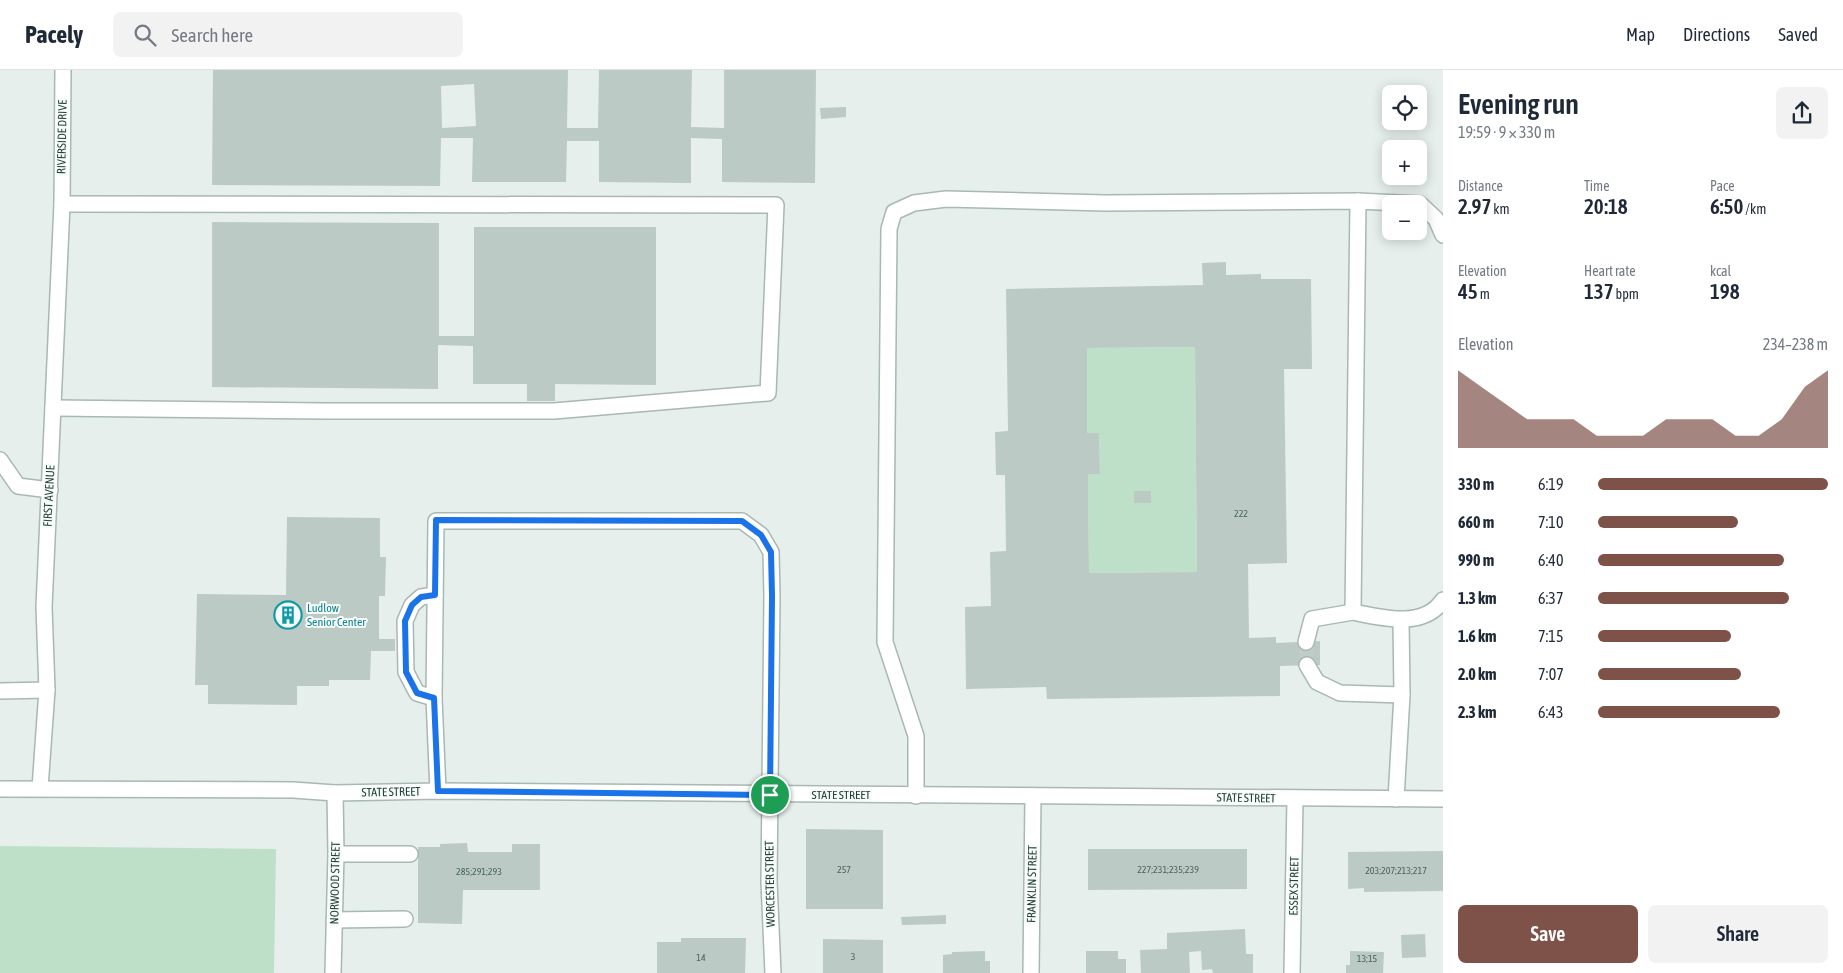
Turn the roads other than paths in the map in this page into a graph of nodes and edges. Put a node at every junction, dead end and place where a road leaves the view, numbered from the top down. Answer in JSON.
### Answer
{"nodes":[{"id":1,"x":64,"y":70,"type":"edge"},
{"id":2,"x":1358,"y":201,"type":"junction"},
{"id":3,"x":62,"y":204,"type":"junction"},
{"id":4,"x":1443,"y":235,"type":"edge"},
{"id":5,"x":54,"y":408,"type":"junction"},
{"id":6,"x":0,"y":460,"type":"edge"},
{"id":7,"x":50,"y":490,"type":"junction"},
{"id":8,"x":435,"y":595,"type":"junction"},
{"id":9,"x":1443,"y":600,"type":"edge"},
{"id":10,"x":1353,"y":612,"type":"junction"},
{"id":11,"x":1401,"y":620,"type":"junction"},
{"id":12,"x":1306,"y":642,"type":"tunnel mouth"},
{"id":13,"x":1307,"y":665,"type":"tunnel mouth"},
{"id":14,"x":47,"y":690,"type":"junction"},
{"id":15,"x":0,"y":691,"type":"edge"},
{"id":16,"x":1402,"y":695,"type":"junction"},
{"id":17,"x":434,"y":698,"type":"junction"},
{"id":18,"x":40,"y":788,"type":"junction"},
{"id":19,"x":0,"y":789,"type":"edge"},
{"id":20,"x":438,"y":791,"type":"junction"},
{"id":21,"x":334,"y":793,"type":"junction"},
{"id":22,"x":770,"y":795,"type":"junction"},
{"id":23,"x":916,"y":796,"type":"junction"},
{"id":24,"x":1033,"y":796,"type":"junction"},
{"id":25,"x":1295,"y":798,"type":"junction"},
{"id":26,"x":1396,"y":799,"type":"junction"},
{"id":27,"x":1443,"y":800,"type":"edge"},
{"id":28,"x":336,"y":854,"type":"junction"},
{"id":29,"x":410,"y":854,"type":"dead end"},
{"id":30,"x":405,"y":919,"type":"dead end"},
{"id":31,"x":334,"y":920,"type":"junction"},
{"id":32,"x":333,"y":973,"type":"edge"},
{"id":33,"x":773,"y":973,"type":"edge"},
{"id":34,"x":1031,"y":973,"type":"edge"},
{"id":35,"x":1292,"y":973,"type":"edge"}],
"edges":[{"from":1,"to":3,"type":"street","name":"RIVERSIDE DRIVE"},
{"from":2,"to":4,"type":"street"},
{"from":2,"to":10,"type":"street"},
{"from":2,"to":23,"type":"street"},
{"from":3,"to":5,"type":"street","name":"FIRST AVENUE"},
{"from":3,"to":5,"type":"street"},
{"from":5,"to":7,"type":"street","name":"FIRST AVENUE"},
{"from":6,"to":7,"type":"street"},
{"from":7,"to":14,"type":"street","name":"FIRST AVENUE"},
{"from":8,"to":17,"type":"street"},
{"from":8,"to":17,"type":"street"},
{"from":8,"to":22,"type":"street","name":"WORCESTER STREET"},
{"from":9,"to":11,"type":"street"},
{"from":10,"to":11,"type":"street"},
{"from":10,"to":12,"type":"street"},
{"from":11,"to":16,"type":"street"},
{"from":13,"to":16,"type":"street"},
{"from":14,"to":15,"type":"street"},
{"from":14,"to":18,"type":"street","name":"FIRST AVENUE"},
{"from":16,"to":26,"type":"street"},
{"from":17,"to":20,"type":"street"},
{"from":18,"to":19,"type":"street","name":"STATE STREET"},
{"from":18,"to":21,"type":"street","name":"STATE STREET"},
{"from":20,"to":21,"type":"street","name":"STATE STREET"},
{"from":20,"to":22,"type":"street","name":"STATE STREET"},
{"from":21,"to":28,"type":"street","name":"NORWOOD STREET"},
{"from":22,"to":23,"type":"street","name":"STATE STREET"},
{"from":22,"to":33,"type":"street","name":"WORCESTER STREET"},
{"from":23,"to":24,"type":"street","name":"STATE STREET"},
{"from":24,"to":25,"type":"street","name":"STATE STREET"},
{"from":24,"to":34,"type":"street","name":"FRANKLIN STREET"},
{"from":25,"to":26,"type":"street","name":"STATE STREET"},
{"from":25,"to":35,"type":"street","name":"ESSEX STREET"},
{"from":26,"to":27,"type":"street","name":"STATE STREET"},
{"from":28,"to":29,"type":"street"},
{"from":28,"to":31,"type":"street","name":"NORWOOD STREET"},
{"from":30,"to":31,"type":"street"},
{"from":31,"to":32,"type":"street","name":"NORWOOD STREET"}]}
